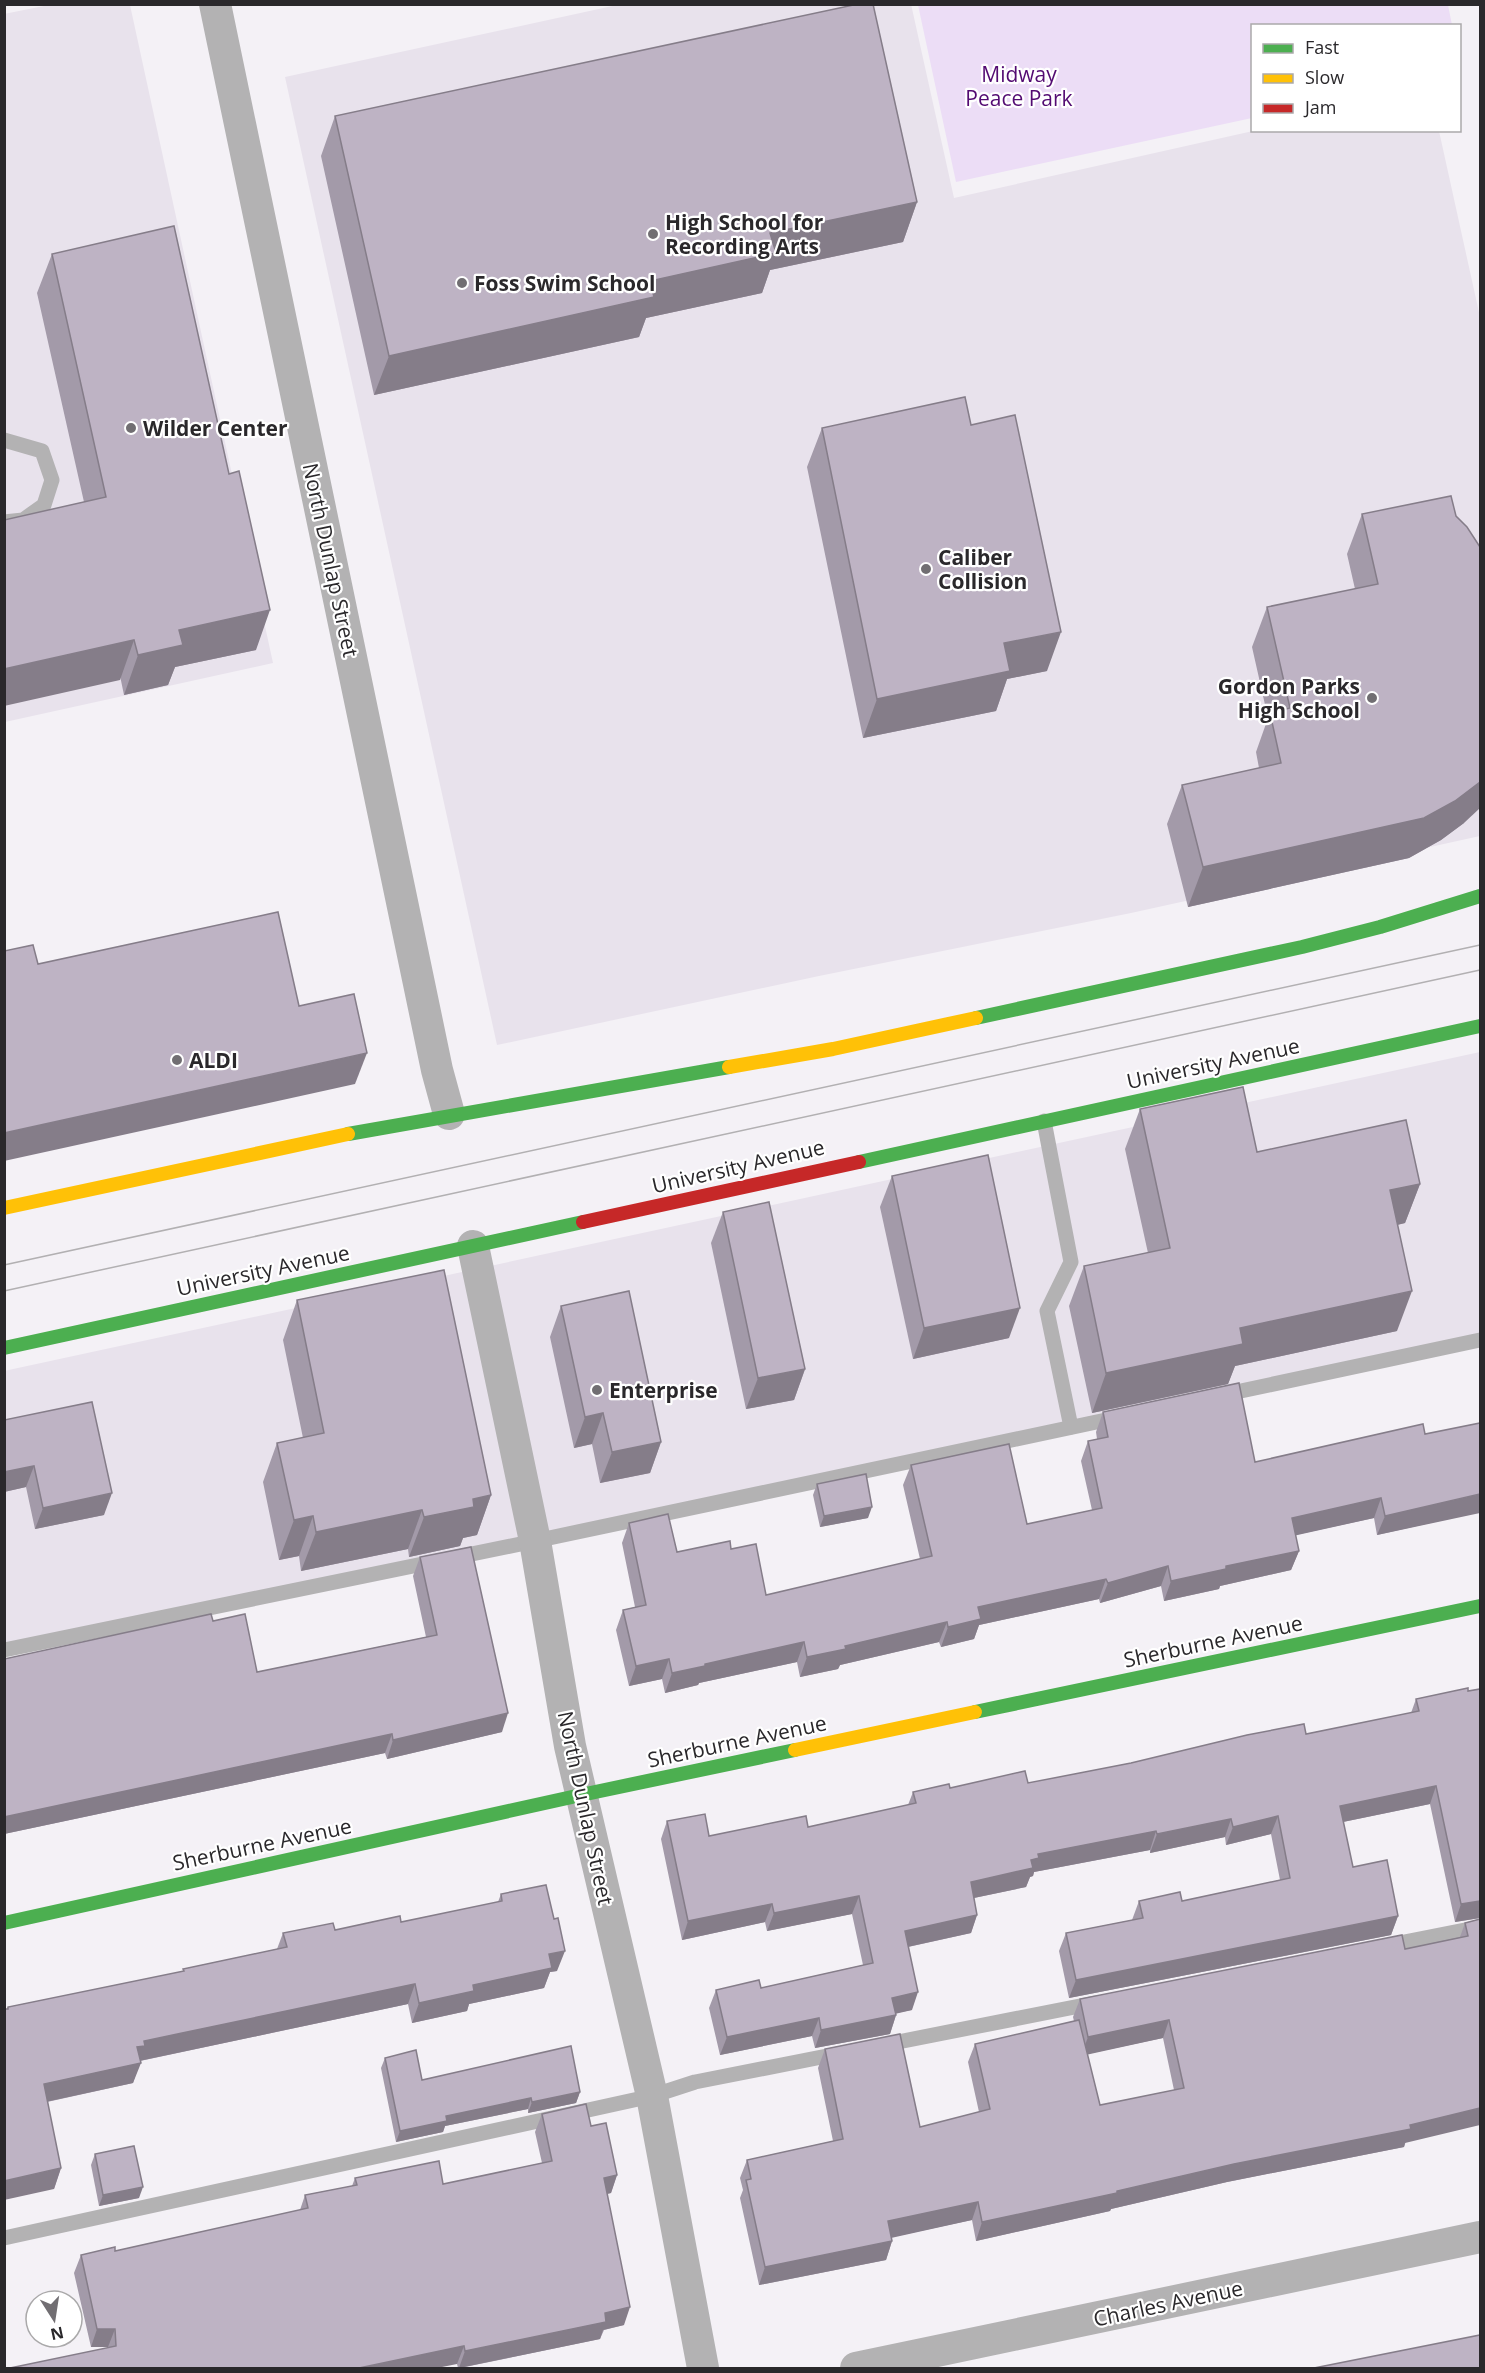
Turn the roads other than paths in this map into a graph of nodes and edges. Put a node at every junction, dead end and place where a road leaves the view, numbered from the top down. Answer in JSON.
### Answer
{"nodes":[{"id":1,"x":214,"y":4,"type":"edge"},
{"id":2,"x":4,"y":440,"type":"edge"},
{"id":3,"x":4,"y":522,"type":"edge"},
{"id":4,"x":1480,"y":896,"type":"edge"},
{"id":5,"x":1480,"y":1026,"type":"edge"},
{"id":6,"x":449,"y":1114,"type":"junction"},
{"id":7,"x":1044,"y":1121,"type":"junction"},
{"id":8,"x":4,"y":1208,"type":"edge"},
{"id":9,"x":474,"y":1246,"type":"junction"},
{"id":10,"x":1480,"y":1340,"type":"edge"},
{"id":11,"x":4,"y":1348,"type":"edge"},
{"id":12,"x":1208,"y":1398,"type":"edge"},
{"id":13,"x":1140,"y":1413,"type":"edge"},
{"id":14,"x":1071,"y":1427,"type":"junction"},
{"id":15,"x":535,"y":1541,"type":"junction"},
{"id":16,"x":1480,"y":1606,"type":"edge"},
{"id":17,"x":4,"y":1650,"type":"edge"},
{"id":18,"x":581,"y":1795,"type":"junction"},
{"id":19,"x":4,"y":1923,"type":"edge"},
{"id":20,"x":1480,"y":1927,"type":"edge"},
{"id":21,"x":1375,"y":1948,"type":"edge"},
{"id":22,"x":1105,"y":2001,"type":"edge"},
{"id":23,"x":652,"y":2096,"type":"junction"},
{"id":24,"x":1480,"y":2237,"type":"edge"},
{"id":25,"x":4,"y":2238,"type":"edge"},
{"id":26,"x":703,"y":2368,"type":"edge"},
{"id":27,"x":856,"y":2368,"type":"edge"}],
"edges":[{"from":1,"to":6,"type":"street","name":"North Dunlap Street"},
{"from":2,"to":3,"type":"lane"},
{"from":4,"to":6,"type":"main road"},
{"from":5,"to":7,"type":"main road","name":"University Avenue"},
{"from":6,"to":8,"type":"main road"},
{"from":7,"to":9,"type":"main road","name":"University Avenue"},
{"from":7,"to":14,"type":"lane"},
{"from":9,"to":11,"type":"main road","name":"University Avenue"},
{"from":9,"to":15,"type":"street","name":"North Dunlap Street"},
{"from":10,"to":12,"type":"lane"},
{"from":13,"to":14,"type":"lane"},
{"from":14,"to":15,"type":"lane"},
{"from":15,"to":17,"type":"lane"},
{"from":15,"to":18,"type":"street","name":"North Dunlap Street"},
{"from":16,"to":18,"type":"main road","name":"Sherburne Avenue"},
{"from":18,"to":19,"type":"main road","name":"Sherburne Avenue"},
{"from":18,"to":23,"type":"street","name":"North Dunlap Street"},
{"from":20,"to":21,"type":"lane"},
{"from":22,"to":23,"type":"lane"},
{"from":23,"to":25,"type":"lane"},
{"from":23,"to":26,"type":"street","name":"North Dunlap Street"},
{"from":24,"to":27,"type":"street","name":"Charles Avenue"}]}
